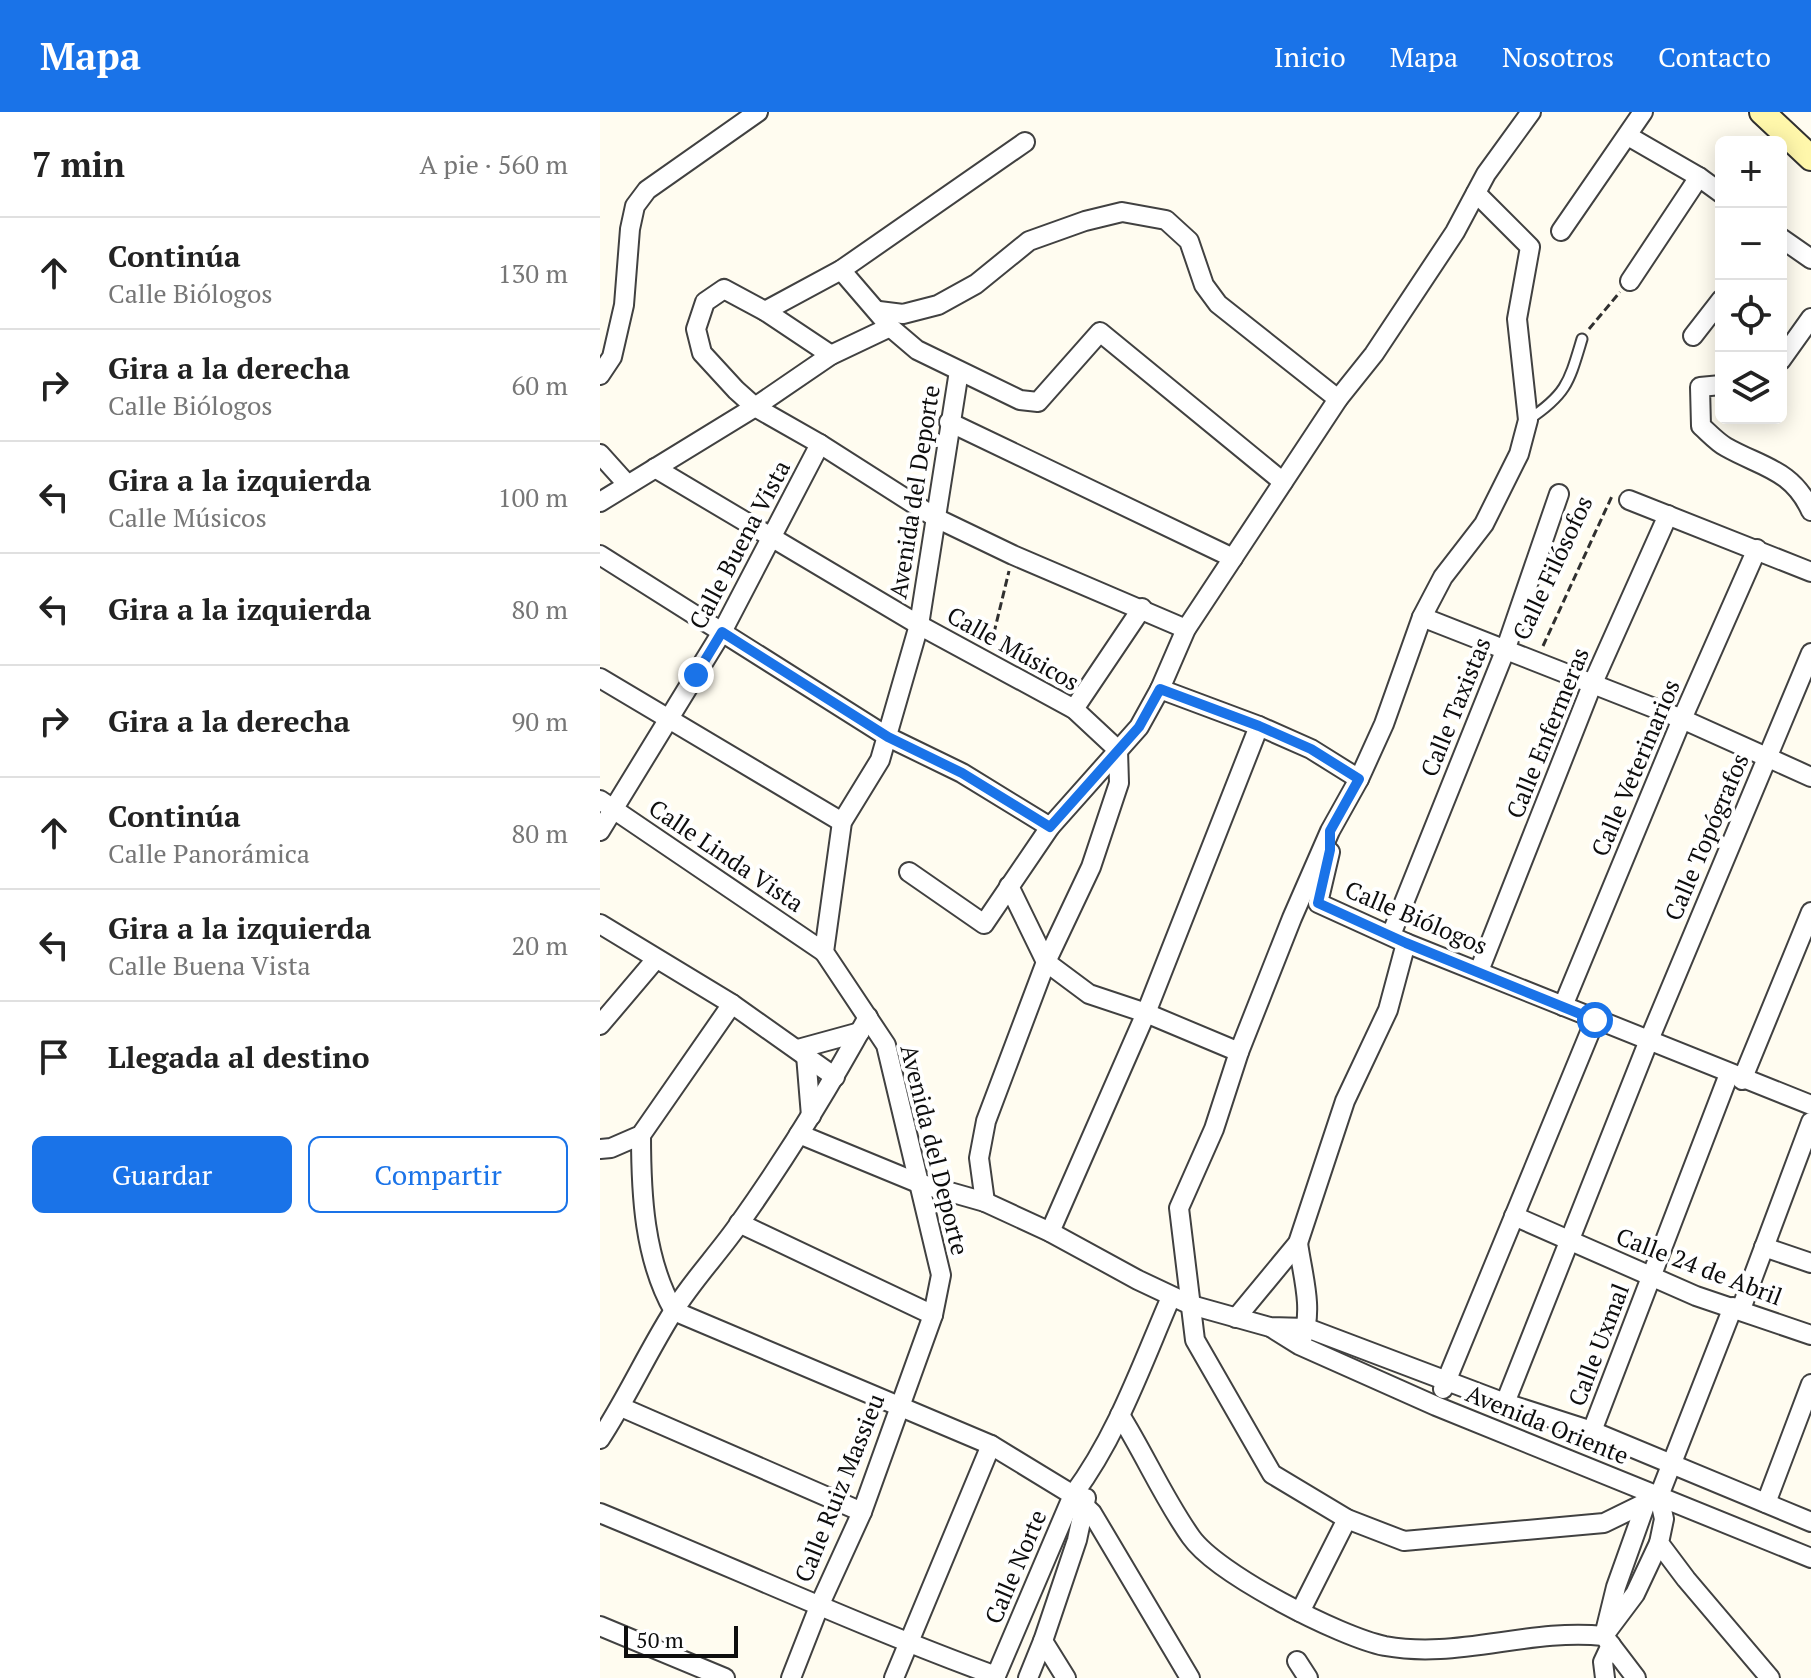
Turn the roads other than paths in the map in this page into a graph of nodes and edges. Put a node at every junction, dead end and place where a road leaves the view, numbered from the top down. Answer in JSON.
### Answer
{"nodes":[{"id":1,"x":758,"y":112,"type":"edge"},
{"id":2,"x":1531,"y":112,"type":"edge"},
{"id":3,"x":1643,"y":112,"type":"edge"},
{"id":4,"x":1762,"y":112,"type":"edge"},
{"id":5,"x":1628,"y":136,"type":"junction"},
{"id":6,"x":1025,"y":142,"type":"dead end"},
{"id":7,"x":1811,"y":158,"type":"edge"},
{"id":8,"x":1699,"y":177,"type":"junction"},
{"id":9,"x":1715,"y":189,"type":"edge"},
{"id":10,"x":1476,"y":193,"type":"junction"},
{"id":11,"x":1561,"y":231,"type":"dead end"},
{"id":12,"x":1787,"y":242,"type":"edge"},
{"id":13,"x":1811,"y":259,"type":"edge"},
{"id":14,"x":841,"y":270,"type":"junction"},
{"id":15,"x":1630,"y":281,"type":"road end"},
{"id":16,"x":1715,"y":308,"type":"edge"},
{"id":17,"x":765,"y":311,"type":"junction"},
{"id":18,"x":1811,"y":318,"type":"edge"},
{"id":19,"x":884,"y":319,"type":"junction"},
{"id":20,"x":1693,"y":336,"type":"dead end"},
{"id":21,"x":1582,"y":339,"type":"road end"},
{"id":22,"x":1787,"y":352,"type":"edge"},
{"id":23,"x":831,"y":355,"type":"junction"},
{"id":24,"x":959,"y":371,"type":"junction"},
{"id":25,"x":600,"y":375,"type":"edge"},
{"id":26,"x":1715,"y":386,"type":"edge"},
{"id":27,"x":1338,"y":399,"type":"junction"},
{"id":28,"x":755,"y":407,"type":"junction"},
{"id":29,"x":1528,"y":420,"type":"junction"},
{"id":30,"x":949,"y":422,"type":"junction"},
{"id":31,"x":820,"y":444,"type":"junction"},
{"id":32,"x":600,"y":454,"type":"edge"},
{"id":33,"x":655,"y":468,"type":"junction"},
{"id":34,"x":1283,"y":482,"type":"junction"},
{"id":35,"x":627,"y":484,"type":"junction"},
{"id":36,"x":1559,"y":494,"type":"dead end"},
{"id":37,"x":1621,"y":496,"type":"road end"},
{"id":38,"x":600,"y":502,"type":"edge"},
{"id":39,"x":1811,"y":511,"type":"edge"},
{"id":40,"x":1668,"y":515,"type":"junction"},
{"id":41,"x":936,"y":518,"type":"junction"},
{"id":42,"x":770,"y":538,"type":"junction"},
{"id":43,"x":1757,"y":549,"type":"junction"},
{"id":44,"x":600,"y":555,"type":"edge"},
{"id":45,"x":1233,"y":558,"type":"junction"},
{"id":46,"x":1811,"y":572,"type":"edge"},
{"id":47,"x":1142,"y":608,"type":"junction"},
{"id":48,"x":1422,"y":617,"type":"junction"},
{"id":49,"x":919,"y":625,"type":"junction"},
{"id":50,"x":1186,"y":629,"type":"junction"},
{"id":51,"x":722,"y":632,"type":"junction"},
{"id":52,"x":1505,"y":651,"type":"junction"},
{"id":53,"x":1811,"y":653,"type":"edge"},
{"id":54,"x":600,"y":678,"type":"edge"},
{"id":55,"x":1592,"y":685,"type":"junction"},
{"id":56,"x":1160,"y":689,"type":"junction"},
{"id":57,"x":1074,"y":709,"type":"junction"},
{"id":58,"x":670,"y":718,"type":"junction"},
{"id":59,"x":1682,"y":719,"type":"junction"},
{"id":60,"x":1259,"y":726,"type":"junction"},
{"id":61,"x":881,"y":732,"type":"junction"},
{"id":62,"x":1118,"y":750,"type":"junction"},
{"id":63,"x":1767,"y":756,"type":"junction"},
{"id":64,"x":1811,"y":777,"type":"edge"},
{"id":65,"x":1359,"y":779,"type":"junction"},
{"id":66,"x":607,"y":804,"type":"edge"},
{"id":67,"x":842,"y":822,"type":"junction"},
{"id":68,"x":1050,"y":827,"type":"junction"},
{"id":69,"x":600,"y":831,"type":"edge"},
{"id":70,"x":1330,"y":831,"type":"junction"},
{"id":71,"x":909,"y":872,"type":"dead end"},
{"id":72,"x":1009,"y":886,"type":"junction"},
{"id":73,"x":1811,"y":912,"type":"edge"},
{"id":74,"x":600,"y":924,"type":"edge"},
{"id":75,"x":1398,"y":939,"type":"junction"},
{"id":76,"x":824,"y":952,"type":"junction"},
{"id":77,"x":656,"y":959,"type":"junction"},
{"id":78,"x":1046,"y":962,"type":"junction"},
{"id":79,"x":1479,"y":971,"type":"junction"},
{"id":80,"x":732,"y":1004,"type":"junction"},
{"id":81,"x":1563,"y":1006,"type":"junction"},
{"id":82,"x":1146,"y":1013,"type":"junction"},
{"id":83,"x":1595,"y":1020,"type":"junction"},
{"id":84,"x":864,"y":1024,"type":"junction"},
{"id":85,"x":600,"y":1025,"type":"edge"},
{"id":86,"x":1649,"y":1040,"type":"junction"},
{"id":87,"x":802,"y":1052,"type":"junction"},
{"id":88,"x":1239,"y":1052,"type":"junction"},
{"id":89,"x":835,"y":1077,"type":"junction"},
{"id":90,"x":1736,"y":1077,"type":"junction"},
{"id":91,"x":1811,"y":1105,"type":"edge"},
{"id":92,"x":811,"y":1116,"type":"junction"},
{"id":93,"x":1811,"y":1122,"type":"edge"},
{"id":94,"x":799,"y":1134,"type":"junction"},
{"id":95,"x":641,"y":1135,"type":"junction"},
{"id":96,"x":606,"y":1148,"type":"edge"},
{"id":97,"x":642,"y":1175,"type":"junction"},
{"id":98,"x":918,"y":1183,"type":"junction"},
{"id":99,"x":985,"y":1202,"type":"junction"},
{"id":100,"x":1514,"y":1216,"type":"junction"},
{"id":101,"x":739,"y":1223,"type":"junction"},
{"id":102,"x":1050,"y":1232,"type":"junction"},
{"id":103,"x":1571,"y":1242,"type":"junction"},
{"id":104,"x":1298,"y":1243,"type":"junction"},
{"id":105,"x":1764,"y":1247,"type":"junction"},
{"id":106,"x":1811,"y":1263,"type":"edge"},
{"id":107,"x":1651,"y":1276,"type":"junction"},
{"id":108,"x":1171,"y":1297,"type":"junction"},
{"id":109,"x":1191,"y":1305,"type":"junction"},
{"id":110,"x":1737,"y":1308,"type":"junction"},
{"id":111,"x":674,"y":1311,"type":"junction"},
{"id":112,"x":933,"y":1315,"type":"junction"},
{"id":113,"x":1236,"y":1318,"type":"junction"},
{"id":114,"x":1811,"y":1335,"type":"edge"},
{"id":115,"x":1303,"y":1337,"type":"junction"},
{"id":116,"x":1447,"y":1381,"type":"junction"},
{"id":117,"x":1811,"y":1384,"type":"edge"},
{"id":118,"x":1505,"y":1403,"type":"junction"},
{"id":119,"x":1436,"y":1406,"type":"junction"},
{"id":120,"x":621,"y":1407,"type":"junction"},
{"id":121,"x":899,"y":1407,"type":"junction"},
{"id":122,"x":1120,"y":1415,"type":"junction"},
{"id":123,"x":1592,"y":1431,"type":"junction"},
{"id":124,"x":600,"y":1439,"type":"edge"},
{"id":125,"x":991,"y":1445,"type":"junction"},
{"id":126,"x":1671,"y":1464,"type":"junction"},
{"id":127,"x":1079,"y":1500,"type":"junction"},
{"id":128,"x":1653,"y":1500,"type":"junction"},
{"id":129,"x":1766,"y":1503,"type":"junction"},
{"id":130,"x":862,"y":1512,"type":"junction"},
{"id":131,"x":600,"y":1513,"type":"edge"},
{"id":132,"x":1347,"y":1519,"type":"junction"},
{"id":133,"x":1811,"y":1522,"type":"edge"},
{"id":134,"x":1659,"y":1543,"type":"junction"},
{"id":135,"x":1811,"y":1558,"type":"edge"},
{"id":136,"x":820,"y":1604,"type":"junction"},
{"id":137,"x":1300,"y":1612,"type":"junction"},
{"id":138,"x":600,"y":1626,"type":"edge"},
{"id":139,"x":1043,"y":1641,"type":"junction"},
{"id":140,"x":906,"y":1643,"type":"junction"},
{"id":141,"x":1613,"y":1646,"type":"junction"},
{"id":142,"x":1297,"y":1661,"type":"dead end"},
{"id":143,"x":995,"y":1677,"type":"edge"},
{"id":144,"x":725,"y":1678,"type":"edge"},
{"id":145,"x":791,"y":1678,"type":"edge"},
{"id":146,"x":894,"y":1678,"type":"edge"},
{"id":147,"x":1028,"y":1678,"type":"edge"},
{"id":148,"x":1066,"y":1678,"type":"edge"},
{"id":149,"x":1190,"y":1678,"type":"edge"},
{"id":150,"x":1308,"y":1678,"type":"edge"},
{"id":151,"x":1605,"y":1678,"type":"edge"},
{"id":152,"x":1636,"y":1678,"type":"edge"},
{"id":153,"x":1770,"y":1678,"type":"edge"}],
"edges":[{"from":1,"to":25,"type":"street"},
{"from":2,"to":10,"type":"street"},
{"from":3,"to":5,"type":"street"},
{"from":4,"to":7,"type":"street"},
{"from":5,"to":8,"type":"street"},
{"from":5,"to":11,"type":"street"},
{"from":6,"to":14,"type":"street"},
{"from":8,"to":9,"type":"street"},
{"from":8,"to":15,"type":"street"},
{"from":10,"to":27,"type":"street"},
{"from":10,"to":29,"type":"street"},
{"from":12,"to":13,"type":"street"},
{"from":14,"to":17,"type":"street"},
{"from":14,"to":19,"type":"street"},
{"from":16,"to":20,"type":"street"},
{"from":17,"to":23,"type":"street"},
{"from":17,"to":28,"type":"street"},
{"from":18,"to":22,"type":"street"},
{"from":19,"to":23,"type":"street"},
{"from":19,"to":24,"type":"street"},
{"from":19,"to":27,"type":"street"},
{"from":21,"to":29,"type":"lane"},
{"from":23,"to":28,"type":"street"},
{"from":24,"to":30,"type":"street","name":"Avenida del Deporte"},
{"from":24,"to":34,"type":"street"},
{"from":26,"to":39,"type":"street"},
{"from":27,"to":34,"type":"street"},
{"from":28,"to":31,"type":"street"},
{"from":28,"to":33,"type":"street"},
{"from":29,"to":48,"type":"street","name":"Calle Biólogos"},
{"from":30,"to":41,"type":"street","name":"Avenida del Deporte"},
{"from":30,"to":45,"type":"street"},
{"from":31,"to":41,"type":"street"},
{"from":31,"to":42,"type":"street","name":"Calle Buena Vista"},
{"from":32,"to":35,"type":"street"},
{"from":33,"to":35,"type":"street"},
{"from":33,"to":42,"type":"street","name":"Calle Músicos"},
{"from":34,"to":45,"type":"street"},
{"from":35,"to":38,"type":"street"},
{"from":36,"to":52,"type":"street","name":"Calle Taxistas"},
{"from":37,"to":40,"type":"street","name":"Calle Filósofos"},
{"from":40,"to":43,"type":"street","name":"Calle Filósofos"},
{"from":40,"to":55,"type":"street","name":"Calle Enfermeras"},
{"from":41,"to":47,"type":"street"},
{"from":41,"to":49,"type":"street","name":"Avenida del Deporte"},
{"from":42,"to":49,"type":"street","name":"Calle Músicos"},
{"from":42,"to":51,"type":"street","name":"Calle Buena Vista"},
{"from":43,"to":46,"type":"street","name":"Calle Filósofos"},
{"from":43,"to":59,"type":"street","name":"Calle Veterinarios"},
{"from":44,"to":51,"type":"street"},
{"from":45,"to":50,"type":"street"},
{"from":47,"to":50,"type":"street"},
{"from":47,"to":57,"type":"street"},
{"from":48,"to":52,"type":"street"},
{"from":48,"to":65,"type":"street","name":"Calle Biólogos"},
{"from":49,"to":57,"type":"street","name":"Calle Músicos"},
{"from":49,"to":61,"type":"street","name":"Avenida del Deporte"},
{"from":50,"to":56,"type":"street"},
{"from":51,"to":58,"type":"street","name":"Calle Buena Vista"},
{"from":51,"to":61,"type":"street"},
{"from":52,"to":55,"type":"street"},
{"from":52,"to":75,"type":"street","name":"Calle Taxistas"},
{"from":53,"to":63,"type":"street","name":"Calle Topógrafos"},
{"from":54,"to":58,"type":"street"},
{"from":55,"to":59,"type":"street"},
{"from":55,"to":79,"type":"street","name":"Calle Enfermeras"},
{"from":56,"to":60,"type":"street"},
{"from":56,"to":62,"type":"street"},
{"from":57,"to":62,"type":"street","name":"Calle Músicos"},
{"from":58,"to":66,"type":"street","name":"Calle Buena Vista"},
{"from":58,"to":67,"type":"street"},
{"from":59,"to":63,"type":"street"},
{"from":59,"to":81,"type":"street","name":"Calle Veterinarios"},
{"from":60,"to":65,"type":"street"},
{"from":60,"to":82,"type":"street"},
{"from":61,"to":67,"type":"street","name":"Avenida del Deporte"},
{"from":61,"to":68,"type":"street"},
{"from":62,"to":68,"type":"street"},
{"from":62,"to":78,"type":"street"},
{"from":63,"to":64,"type":"street"},
{"from":63,"to":86,"type":"street","name":"Calle Topógrafos"},
{"from":65,"to":70,"type":"street","name":"Calle Biólogos"},
{"from":66,"to":69,"type":"street","name":"Calle Buena Vista"},
{"from":66,"to":76,"type":"street","name":"Calle Linda Vista"},
{"from":67,"to":76,"type":"street"},
{"from":68,"to":72,"type":"street"},
{"from":70,"to":75,"type":"street","name":"Calle Biólogos"},
{"from":70,"to":88,"type":"street"},
{"from":71,"to":72,"type":"street"},
{"from":72,"to":78,"type":"street"},
{"from":73,"to":90,"type":"street","name":"Calle Uxmal"},
{"from":74,"to":77,"type":"street"},
{"from":75,"to":79,"type":"street","name":"Calle Biólogos"},
{"from":75,"to":104,"type":"street","name":"Calle Taxistas"},
{"from":76,"to":84,"type":"street","name":"Avenida del Deporte"},
{"from":77,"to":80,"type":"street"},
{"from":77,"to":85,"type":"street"},
{"from":78,"to":82,"type":"street"},
{"from":78,"to":99,"type":"street"},
{"from":79,"to":81,"type":"street","name":"Calle Biólogos"},
{"from":80,"to":87,"type":"street"},
{"from":80,"to":95,"type":"street"},
{"from":81,"to":83,"type":"street","name":"Calle Biólogos"},
{"from":82,"to":88,"type":"street"},
{"from":82,"to":102,"type":"street"},
{"from":83,"to":86,"type":"street","name":"Calle Biólogos"},
{"from":83,"to":100,"type":"street"},
{"from":84,"to":87,"type":"street"},
{"from":84,"to":89,"type":"street"},
{"from":84,"to":98,"type":"street","name":"Avenida del Deporte"},
{"from":86,"to":90,"type":"street","name":"Calle Biólogos"},
{"from":86,"to":103,"type":"street","name":"Calle Topógrafos"},
{"from":87,"to":89,"type":"street"},
{"from":87,"to":92,"type":"street"},
{"from":88,"to":109,"type":"street"},
{"from":89,"to":92,"type":"street"},
{"from":90,"to":91,"type":"street","name":"Calle Biólogos"},
{"from":90,"to":107,"type":"street","name":"Calle Uxmal"},
{"from":92,"to":94,"type":"street"},
{"from":93,"to":105,"type":"street"},
{"from":94,"to":98,"type":"street","name":"Avenida Oriente"},
{"from":94,"to":101,"type":"street"},
{"from":95,"to":96,"type":"street"},
{"from":95,"to":97,"type":"street"},
{"from":96,"to":97,"type":"street"},
{"from":97,"to":111,"type":"street"},
{"from":98,"to":99,"type":"street","name":"Avenida Oriente"},
{"from":98,"to":112,"type":"street","name":"Avenida del Deporte"},
{"from":99,"to":102,"type":"street","name":"Avenida Oriente"},
{"from":100,"to":103,"type":"street","name":"Calle 24 de Abril"},
{"from":100,"to":116,"type":"street"},
{"from":101,"to":111,"type":"street"},
{"from":101,"to":112,"type":"street"},
{"from":102,"to":108,"type":"street","name":"Avenida Oriente"},
{"from":103,"to":107,"type":"street","name":"Calle 24 de Abril"},
{"from":103,"to":118,"type":"street","name":"Calle Topógrafos"},
{"from":104,"to":113,"type":"street"},
{"from":104,"to":115,"type":"street"},
{"from":105,"to":106,"type":"street","name":"Calle 24 de Abril"},
{"from":105,"to":110,"type":"street"},
{"from":107,"to":110,"type":"street","name":"Calle 24 de Abril"},
{"from":107,"to":123,"type":"street","name":"Calle Uxmal"},
{"from":108,"to":109,"type":"street","name":"Avenida Oriente"},
{"from":108,"to":122,"type":"street","name":"Calle Norte"},
{"from":109,"to":113,"type":"street","name":"Avenida Oriente"},
{"from":109,"to":132,"type":"street"},
{"from":110,"to":114,"type":"street","name":"Calle 24 de Abril"},
{"from":110,"to":126,"type":"street"},
{"from":111,"to":120,"type":"street"},
{"from":111,"to":121,"type":"street"},
{"from":112,"to":121,"type":"street","name":"Calle Ruiz Massieu"},
{"from":113,"to":115,"type":"street","name":"Avenida Oriente"},
{"from":115,"to":116,"type":"street","name":"Avenida Oriente"},
{"from":115,"to":119,"type":"street","name":"Avenida Oriente"},
{"from":116,"to":118,"type":"street","name":"Avenida Oriente"},
{"from":116,"to":119,"type":"street"},
{"from":117,"to":129,"type":"street"},
{"from":118,"to":123,"type":"street","name":"Avenida Oriente"},
{"from":119,"to":128,"type":"street","name":"Avenida Oriente"},
{"from":120,"to":124,"type":"street"},
{"from":120,"to":130,"type":"street"},
{"from":121,"to":125,"type":"street"},
{"from":121,"to":130,"type":"street","name":"Calle Ruiz Massieu"},
{"from":122,"to":127,"type":"street","name":"Calle Norte"},
{"from":122,"to":137,"type":"street"},
{"from":123,"to":126,"type":"street","name":"Avenida Oriente"},
{"from":125,"to":127,"type":"street"},
{"from":125,"to":140,"type":"street"},
{"from":126,"to":128,"type":"street"},
{"from":126,"to":129,"type":"street","name":"Avenida Oriente"},
{"from":127,"to":139,"type":"street","name":"Calle Norte"},
{"from":127,"to":143,"type":"street","name":"Calle Norte"},
{"from":127,"to":149,"type":"street"},
{"from":128,"to":132,"type":"street"},
{"from":128,"to":134,"type":"street"},
{"from":128,"to":135,"type":"street","name":"Avenida Oriente"},
{"from":128,"to":141,"type":"street"},
{"from":129,"to":133,"type":"street","name":"Avenida Oriente"},
{"from":130,"to":136,"type":"street","name":"Calle Ruiz Massieu"},
{"from":131,"to":136,"type":"street"},
{"from":132,"to":137,"type":"street"},
{"from":134,"to":141,"type":"street"},
{"from":134,"to":153,"type":"street"},
{"from":136,"to":140,"type":"street"},
{"from":136,"to":145,"type":"street","name":"Calle Ruiz Massieu"},
{"from":137,"to":141,"type":"street"},
{"from":138,"to":144,"type":"street"},
{"from":139,"to":147,"type":"street","name":"Calle Norte"},
{"from":139,"to":148,"type":"street"},
{"from":140,"to":143,"type":"street"},
{"from":140,"to":146,"type":"street"},
{"from":141,"to":151,"type":"street"},
{"from":141,"to":152,"type":"street"},
{"from":142,"to":150,"type":"street"}]}
